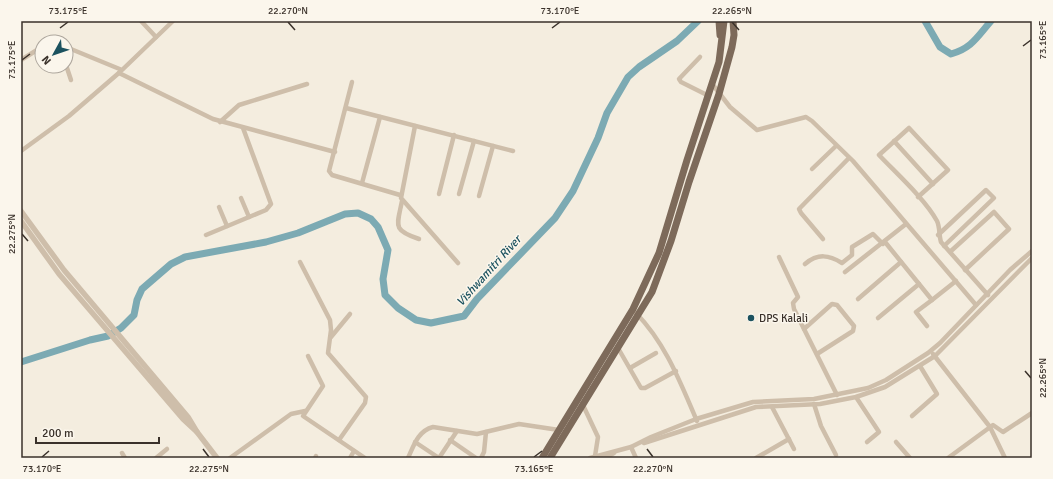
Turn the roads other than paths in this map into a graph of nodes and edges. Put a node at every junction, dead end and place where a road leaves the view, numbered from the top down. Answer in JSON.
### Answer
{"nodes":[{"id":1,"x":142,"y":21,"type":"edge"},
{"id":2,"x":172,"y":21,"type":"edge"},
{"id":3,"x":722,"y":24,"type":"edge"},
{"id":4,"x":733,"y":25,"type":"edge"},
{"id":5,"x":156,"y":37,"type":"junction"},
{"id":6,"x":74,"y":50,"type":"edge"},
{"id":7,"x":34,"y":52,"type":"edge"},
{"id":8,"x":700,"y":57,"type":"dead end"},
{"id":9,"x":21,"y":60,"type":"edge"},
{"id":10,"x":121,"y":72,"type":"junction"},
{"id":11,"x":69,"y":74,"type":"edge"},
{"id":12,"x":71,"y":80,"type":"dead end"},
{"id":13,"x":352,"y":82,"type":"dead end"},
{"id":14,"x":307,"y":84,"type":"dead end"},
{"id":15,"x":712,"y":85,"type":"junction"},
{"id":16,"x":720,"y":94,"type":"junction"},
{"id":17,"x":709,"y":96,"type":"junction"},
{"id":18,"x":346,"y":108,"type":"junction"},
{"id":19,"x":380,"y":117,"type":"junction"},
{"id":20,"x":220,"y":122,"type":"junction"},
{"id":21,"x":415,"y":126,"type":"junction"},
{"id":22,"x":243,"y":128,"type":"junction"},
{"id":23,"x":454,"y":136,"type":"junction"},
{"id":24,"x":474,"y":141,"type":"junction"},
{"id":25,"x":894,"y":141,"type":"junction"},
{"id":26,"x":493,"y":146,"type":"junction"},
{"id":27,"x":836,"y":146,"type":"junction"},
{"id":28,"x":513,"y":150,"type":"dead end"},
{"id":29,"x":21,"y":151,"type":"edge"},
{"id":30,"x":335,"y":152,"type":"junction"},
{"id":31,"x":849,"y":158,"type":"junction"},
{"id":32,"x":812,"y":169,"type":"dead end"},
{"id":33,"x":362,"y":182,"type":"junction"},
{"id":34,"x":933,"y":184,"type":"junction"},
{"id":35,"x":439,"y":194,"type":"dead end"},
{"id":36,"x":459,"y":194,"type":"dead end"},
{"id":37,"x":400,"y":195,"type":"junction"},
{"id":38,"x":479,"y":196,"type":"dead end"},
{"id":39,"x":918,"y":197,"type":"junction"},
{"id":40,"x":241,"y":198,"type":"dead end"},
{"id":41,"x":402,"y":201,"type":"junction"},
{"id":42,"x":219,"y":207,"type":"dead end"},
{"id":43,"x":21,"y":211,"type":"edge"},
{"id":44,"x":248,"y":217,"type":"junction"},
{"id":45,"x":21,"y":221,"type":"edge"},
{"id":46,"x":906,"y":224,"type":"junction"},
{"id":47,"x":227,"y":226,"type":"junction"},
{"id":48,"x":206,"y":235,"type":"dead end"},
{"id":49,"x":938,"y":235,"type":"junction"},
{"id":50,"x":419,"y":239,"type":"dead end"},
{"id":51,"x":823,"y":239,"type":"dead end"},
{"id":52,"x":884,"y":243,"type":"junction"},
{"id":53,"x":944,"y":246,"type":"junction"},
{"id":54,"x":951,"y":251,"type":"junction"},
{"id":55,"x":1032,"y":251,"type":"edge"},
{"id":56,"x":779,"y":256,"type":"dead end"},
{"id":57,"x":1032,"y":258,"type":"edge"},
{"id":58,"x":300,"y":262,"type":"dead end"},
{"id":59,"x":901,"y":262,"type":"junction"},
{"id":60,"x":458,"y":263,"type":"dead end"},
{"id":61,"x":805,"y":264,"type":"dead end"},
{"id":62,"x":966,"y":270,"type":"junction"},
{"id":63,"x":845,"y":272,"type":"dead end"},
{"id":64,"x":956,"y":282,"type":"junction"},
{"id":65,"x":919,"y":284,"type":"junction"},
{"id":66,"x":987,"y":294,"type":"junction"},
{"id":67,"x":858,"y":298,"type":"dead end"},
{"id":68,"x":991,"y":299,"type":"junction"},
{"id":69,"x":932,"y":300,"type":"junction"},
{"id":70,"x":976,"y":305,"type":"junction"},
{"id":71,"x":636,"y":312,"type":"junction"},
{"id":72,"x":350,"y":314,"type":"dead end"},
{"id":73,"x":878,"y":318,"type":"dead end"},
{"id":74,"x":927,"y":326,"type":"dead end"},
{"id":75,"x":804,"y":329,"type":"junction"},
{"id":76,"x":330,"y":338,"type":"junction"},
{"id":77,"x":618,"y":348,"type":"junction"},
{"id":78,"x":931,"y":350,"type":"junction"},
{"id":79,"x":656,"y":353,"type":"dead end"},
{"id":80,"x":817,"y":354,"type":"junction"},
{"id":81,"x":308,"y":356,"type":"dead end"},
{"id":82,"x":935,"y":356,"type":"junction"},
{"id":83,"x":920,"y":366,"type":"junction"},
{"id":84,"x":630,"y":368,"type":"junction"},
{"id":85,"x":676,"y":371,"type":"junction"},
{"id":86,"x":837,"y":395,"type":"junction"},
{"id":87,"x":856,"y":397,"type":"junction"},
{"id":88,"x":814,"y":399,"type":"junction"},
{"id":89,"x":581,"y":401,"type":"junction"},
{"id":90,"x":814,"y":405,"type":"junction"},
{"id":91,"x":772,"y":407,"type":"junction"},
{"id":92,"x":305,"y":411,"type":"junction"},
{"id":93,"x":1032,"y":413,"type":"edge"},
{"id":94,"x":912,"y":416,"type":"dead end"},
{"id":95,"x":697,"y":422,"type":"junction"},
{"id":96,"x":990,"y":427,"type":"junction"},
{"id":97,"x":559,"y":430,"type":"junction"},
{"id":98,"x":457,"y":431,"type":"junction"},
{"id":99,"x":197,"y":432,"type":"junction"},
{"id":100,"x":486,"y":432,"type":"junction"},
{"id":101,"x":789,"y":439,"type":"junction"},
{"id":102,"x":339,"y":440,"type":"junction"},
{"id":103,"x":450,"y":440,"type":"junction"},
{"id":104,"x":415,"y":442,"type":"junction"},
{"id":105,"x":866,"y":442,"type":"dead end"},
{"id":106,"x":896,"y":442,"type":"dead end"},
{"id":107,"x":631,"y":447,"type":"junction"},
{"id":108,"x":167,"y":449,"type":"dead end"},
{"id":109,"x":794,"y":449,"type":"dead end"},
{"id":110,"x":621,"y":450,"type":"junction"},
{"id":111,"x":354,"y":451,"type":"junction"},
{"id":112,"x":122,"y":453,"type":"dead end"},
{"id":113,"x":836,"y":455,"type":"dead end"},
{"id":114,"x":592,"y":457,"type":"edge"},
{"id":115,"x":125,"y":458,"type":"edge"},
{"id":116,"x":156,"y":458,"type":"edge"},
{"id":117,"x":217,"y":458,"type":"edge"},
{"id":118,"x":230,"y":458,"type":"edge"},
{"id":119,"x":350,"y":458,"type":"edge"},
{"id":120,"x":365,"y":458,"type":"edge"},
{"id":121,"x":408,"y":458,"type":"edge"},
{"id":122,"x":439,"y":458,"type":"edge"},
{"id":123,"x":476,"y":458,"type":"edge"},
{"id":124,"x":481,"y":458,"type":"edge"},
{"id":125,"x":542,"y":458,"type":"edge"},
{"id":126,"x":550,"y":458,"type":"edge"},
{"id":127,"x":605,"y":458,"type":"edge"},
{"id":128,"x":636,"y":458,"type":"edge"},
{"id":129,"x":756,"y":458,"type":"edge"},
{"id":130,"x":910,"y":458,"type":"edge"},
{"id":131,"x":948,"y":458,"type":"edge"},
{"id":132,"x":1005,"y":458,"type":"edge"}],
"edges":[{"from":1,"to":5,"type":"street"},
{"from":2,"to":5,"type":"street"},
{"from":3,"to":15,"type":"main road"},
{"from":4,"to":16,"type":"main road"},
{"from":5,"to":10,"type":"street"},
{"from":6,"to":10,"type":"street"},
{"from":7,"to":9,"type":"street"},
{"from":8,"to":17,"type":"street"},
{"from":10,"to":20,"type":"street"},
{"from":10,"to":29,"type":"street"},
{"from":11,"to":12,"type":"street"},
{"from":13,"to":18,"type":"street"},
{"from":14,"to":20,"type":"street"},
{"from":15,"to":16,"type":"street"},
{"from":15,"to":17,"type":"main road"},
{"from":16,"to":27,"type":"street"},
{"from":16,"to":71,"type":"main road"},
{"from":17,"to":71,"type":"main road"},
{"from":18,"to":19,"type":"street"},
{"from":18,"to":30,"type":"street"},
{"from":19,"to":21,"type":"street"},
{"from":19,"to":33,"type":"street"},
{"from":20,"to":22,"type":"street"},
{"from":21,"to":23,"type":"street"},
{"from":21,"to":37,"type":"street"},
{"from":22,"to":30,"type":"street"},
{"from":22,"to":44,"type":"street"},
{"from":23,"to":24,"type":"street"},
{"from":23,"to":35,"type":"street"},
{"from":24,"to":26,"type":"street"},
{"from":24,"to":36,"type":"street"},
{"from":25,"to":34,"type":"street"},
{"from":25,"to":34,"type":"street"},
{"from":25,"to":39,"type":"street"},
{"from":26,"to":28,"type":"street"},
{"from":26,"to":38,"type":"street"},
{"from":27,"to":31,"type":"street"},
{"from":27,"to":32,"type":"street"},
{"from":30,"to":33,"type":"street"},
{"from":31,"to":46,"type":"street"},
{"from":31,"to":51,"type":"street"},
{"from":33,"to":37,"type":"street"},
{"from":34,"to":39,"type":"street"},
{"from":37,"to":41,"type":"street"},
{"from":39,"to":49,"type":"street"},
{"from":40,"to":44,"type":"street"},
{"from":41,"to":50,"type":"street"},
{"from":41,"to":60,"type":"street"},
{"from":42,"to":47,"type":"street"},
{"from":43,"to":99,"type":"street"},
{"from":44,"to":47,"type":"street"},
{"from":45,"to":99,"type":"street"},
{"from":46,"to":52,"type":"street"},
{"from":46,"to":64,"type":"street"},
{"from":47,"to":48,"type":"street"},
{"from":49,"to":53,"type":"street"},
{"from":49,"to":53,"type":"street"},
{"from":52,"to":59,"type":"street"},
{"from":52,"to":61,"type":"street"},
{"from":52,"to":63,"type":"street"},
{"from":53,"to":54,"type":"street"},
{"from":54,"to":62,"type":"street"},
{"from":54,"to":62,"type":"street"},
{"from":55,"to":66,"type":"street"},
{"from":56,"to":75,"type":"street"},
{"from":57,"to":68,"type":"street"},
{"from":58,"to":76,"type":"street"},
{"from":59,"to":65,"type":"street"},
{"from":59,"to":67,"type":"street"},
{"from":62,"to":66,"type":"street"},
{"from":64,"to":69,"type":"street"},
{"from":64,"to":70,"type":"street"},
{"from":65,"to":69,"type":"street"},
{"from":65,"to":73,"type":"street"},
{"from":66,"to":68,"type":"street"},
{"from":66,"to":70,"type":"street"},
{"from":68,"to":82,"type":"street"},
{"from":69,"to":74,"type":"street"},
{"from":70,"to":78,"type":"street"},
{"from":71,"to":77,"type":"main road"},
{"from":71,"to":85,"type":"street"},
{"from":71,"to":89,"type":"main road"},
{"from":72,"to":76,"type":"street"},
{"from":75,"to":80,"type":"street"},
{"from":75,"to":80,"type":"street"},
{"from":76,"to":102,"type":"street"},
{"from":77,"to":84,"type":"street"},
{"from":77,"to":89,"type":"main road"},
{"from":78,"to":82,"type":"street"},
{"from":78,"to":86,"type":"street"},
{"from":79,"to":84,"type":"street"},
{"from":80,"to":86,"type":"street"},
{"from":81,"to":92,"type":"street"},
{"from":82,"to":83,"type":"street"},
{"from":82,"to":96,"type":"street"},
{"from":83,"to":87,"type":"street"},
{"from":83,"to":94,"type":"street"},
{"from":84,"to":85,"type":"street"},
{"from":85,"to":95,"type":"street"},
{"from":86,"to":88,"type":"street"},
{"from":87,"to":90,"type":"street"},
{"from":87,"to":105,"type":"street"},
{"from":88,"to":90,"type":"street"},
{"from":88,"to":95,"type":"street"},
{"from":89,"to":97,"type":"main road"},
{"from":89,"to":114,"type":"street"},
{"from":89,"to":126,"type":"main road"},
{"from":90,"to":91,"type":"street"},
{"from":90,"to":113,"type":"street"},
{"from":91,"to":95,"type":"street"},
{"from":91,"to":101,"type":"street"},
{"from":92,"to":102,"type":"street"},
{"from":92,"to":118,"type":"street"},
{"from":93,"to":96,"type":"street"},
{"from":95,"to":107,"type":"street"},
{"from":96,"to":131,"type":"street"},
{"from":96,"to":132,"type":"street"},
{"from":97,"to":100,"type":"street"},
{"from":97,"to":125,"type":"main road"},
{"from":98,"to":100,"type":"street"},
{"from":98,"to":103,"type":"street"},
{"from":98,"to":104,"type":"street"},
{"from":99,"to":117,"type":"street"},
{"from":100,"to":124,"type":"street"},
{"from":101,"to":109,"type":"street"},
{"from":101,"to":129,"type":"street"},
{"from":102,"to":111,"type":"street"},
{"from":103,"to":122,"type":"street"},
{"from":103,"to":123,"type":"street"},
{"from":104,"to":121,"type":"street"},
{"from":104,"to":122,"type":"street"},
{"from":106,"to":130,"type":"street"},
{"from":107,"to":110,"type":"street"},
{"from":107,"to":128,"type":"street"},
{"from":108,"to":116,"type":"street"},
{"from":110,"to":114,"type":"street"},
{"from":110,"to":127,"type":"street"},
{"from":111,"to":119,"type":"street"},
{"from":111,"to":120,"type":"street"},
{"from":112,"to":115,"type":"street"}]}
